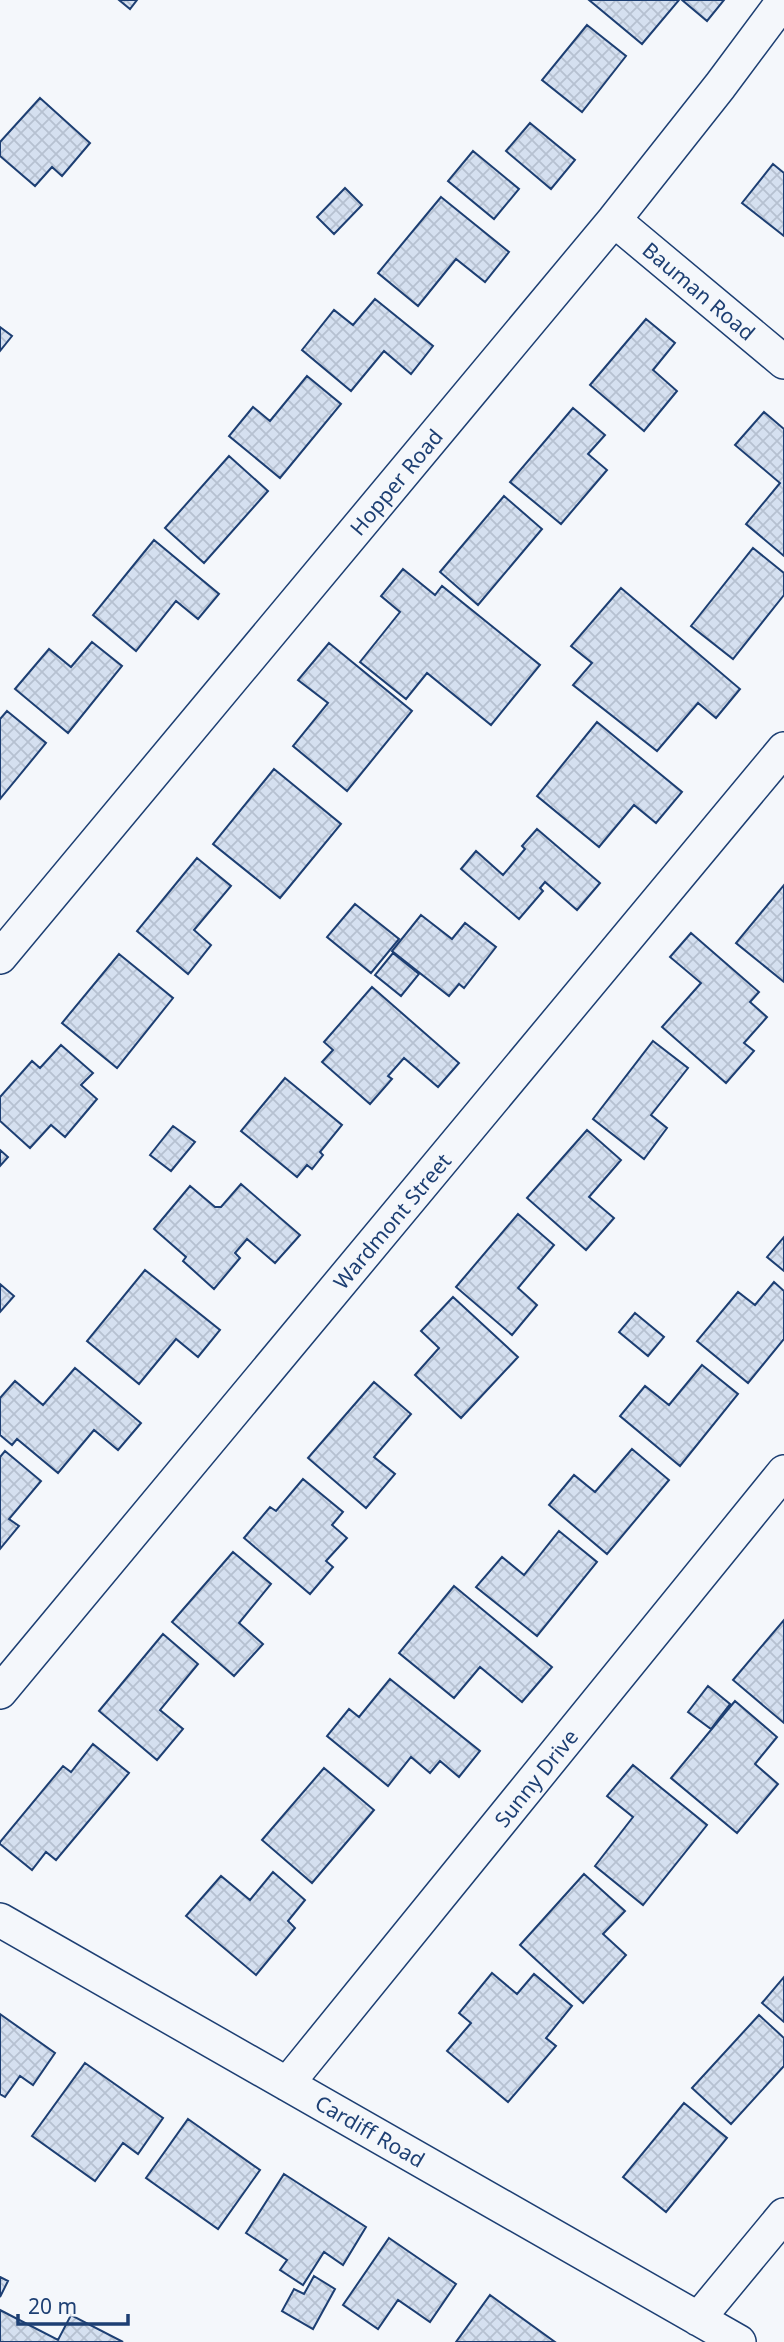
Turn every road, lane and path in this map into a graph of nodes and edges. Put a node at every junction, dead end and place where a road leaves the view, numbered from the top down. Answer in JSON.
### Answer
{"nodes":[{"id":1,"x":784,"y":0,"type":"edge"},
{"id":2,"x":614,"y":220,"type":"junction"},
{"id":3,"x":784,"y":362,"type":"edge"},
{"id":4,"x":784,"y":749,"type":"edge"},
{"id":5,"x":0,"y":957,"type":"edge"},
{"id":6,"x":784,"y":1472,"type":"edge"},
{"id":7,"x":0,"y":1692,"type":"edge"},
{"id":8,"x":0,"y":1920,"type":"edge"},
{"id":9,"x":287,"y":2084,"type":"junction"},
{"id":10,"x":784,"y":2215,"type":"edge"},
{"id":11,"x":698,"y":2319,"type":"junction"},
{"id":12,"x":739,"y":2342,"type":"edge"}],
"edges":[{"from":1,"to":2,"type":"street","name":"Hopper Road"},
{"from":2,"to":3,"type":"street","name":"Bauman Road"},
{"from":2,"to":5,"type":"street","name":"Hopper Road"},
{"from":4,"to":7,"type":"street","name":"Wardmont Street"},
{"from":6,"to":9,"type":"street","name":"Sunny Drive"},
{"from":8,"to":9,"type":"street","name":"Cardiff Road"},
{"from":9,"to":11,"type":"street","name":"Cardiff Road"},
{"from":10,"to":11,"type":"street"},
{"from":11,"to":12,"type":"street","name":"Cardiff Road"}]}
